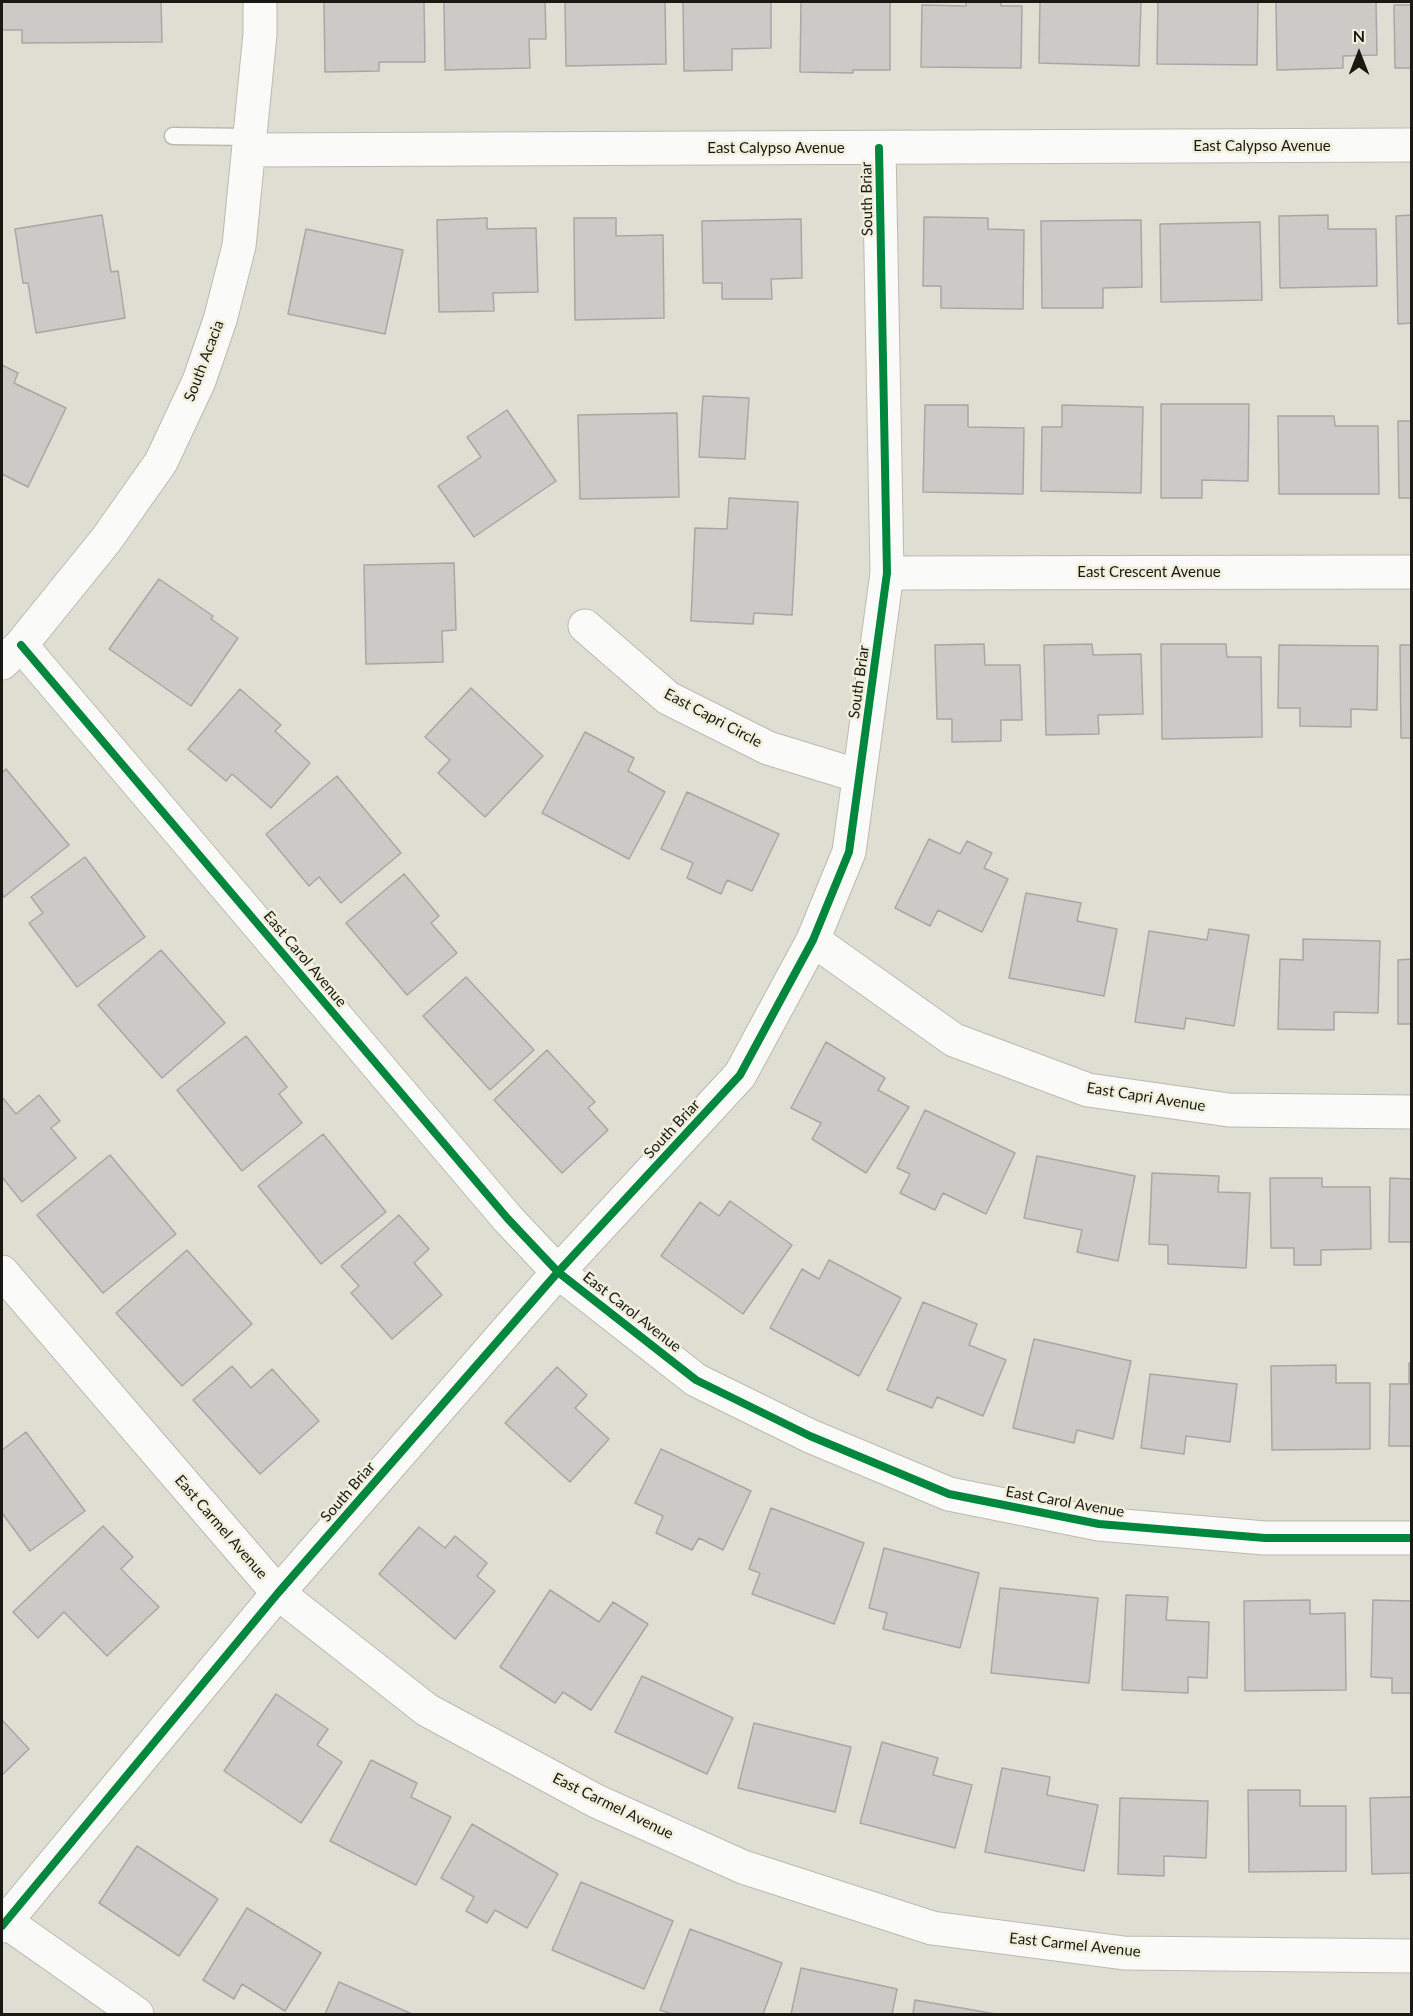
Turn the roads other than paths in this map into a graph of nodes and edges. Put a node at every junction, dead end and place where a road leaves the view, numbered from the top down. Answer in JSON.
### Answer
{"nodes":[{"id":1,"x":260,"y":2,"type":"edge"},
{"id":2,"x":172,"y":136,"type":"dead end"},
{"id":3,"x":250,"y":144,"type":"junction"},
{"id":4,"x":1412,"y":145,"type":"edge"},
{"id":5,"x":879,"y":148,"type":"junction"},
{"id":6,"x":1412,"y":572,"type":"edge"},
{"id":7,"x":887,"y":573,"type":"junction"},
{"id":8,"x":585,"y":626,"type":"dead end"},
{"id":9,"x":11,"y":654,"type":"edge"},
{"id":10,"x":860,"y":776,"type":"junction"},
{"id":11,"x":813,"y":940,"type":"junction"},
{"id":12,"x":1412,"y":1112,"type":"edge"},
{"id":13,"x":2,"y":1272,"type":"edge"},
{"id":14,"x":558,"y":1272,"type":"junction"},
{"id":15,"x":1412,"y":1538,"type":"edge"},
{"id":16,"x":278,"y":1593,"type":"junction"},
{"id":17,"x":3,"y":1923,"type":"edge"},
{"id":18,"x":1412,"y":1956,"type":"edge"},
{"id":19,"x":136,"y":2014,"type":"edge"}],
"edges":[{"from":1,"to":3,"type":"street","name":"South Acacia"},
{"from":2,"to":3,"type":"lane"},
{"from":3,"to":5,"type":"street","name":"East Calypso Avenue"},
{"from":3,"to":9,"type":"street","name":"South Acacia"},
{"from":4,"to":5,"type":"street","name":"East Calypso Avenue"},
{"from":5,"to":7,"type":"street","name":"South Briar"},
{"from":6,"to":7,"type":"street","name":"East Crescent Avenue"},
{"from":7,"to":10,"type":"street","name":"South Briar"},
{"from":8,"to":10,"type":"street","name":"East Capri Circle"},
{"from":9,"to":14,"type":"street","name":"East Carol Avenue"},
{"from":10,"to":11,"type":"street","name":"South Briar"},
{"from":11,"to":12,"type":"street","name":"East Capri Avenue"},
{"from":11,"to":14,"type":"street","name":"South Briar"},
{"from":13,"to":16,"type":"street","name":"East Carmel Avenue"},
{"from":14,"to":15,"type":"street","name":"East Carol Avenue"},
{"from":14,"to":16,"type":"street","name":"South Briar"},
{"from":16,"to":17,"type":"street","name":"South Briar"},
{"from":16,"to":18,"type":"street","name":"East Carmel Avenue"},
{"from":17,"to":19,"type":"street"}]}
